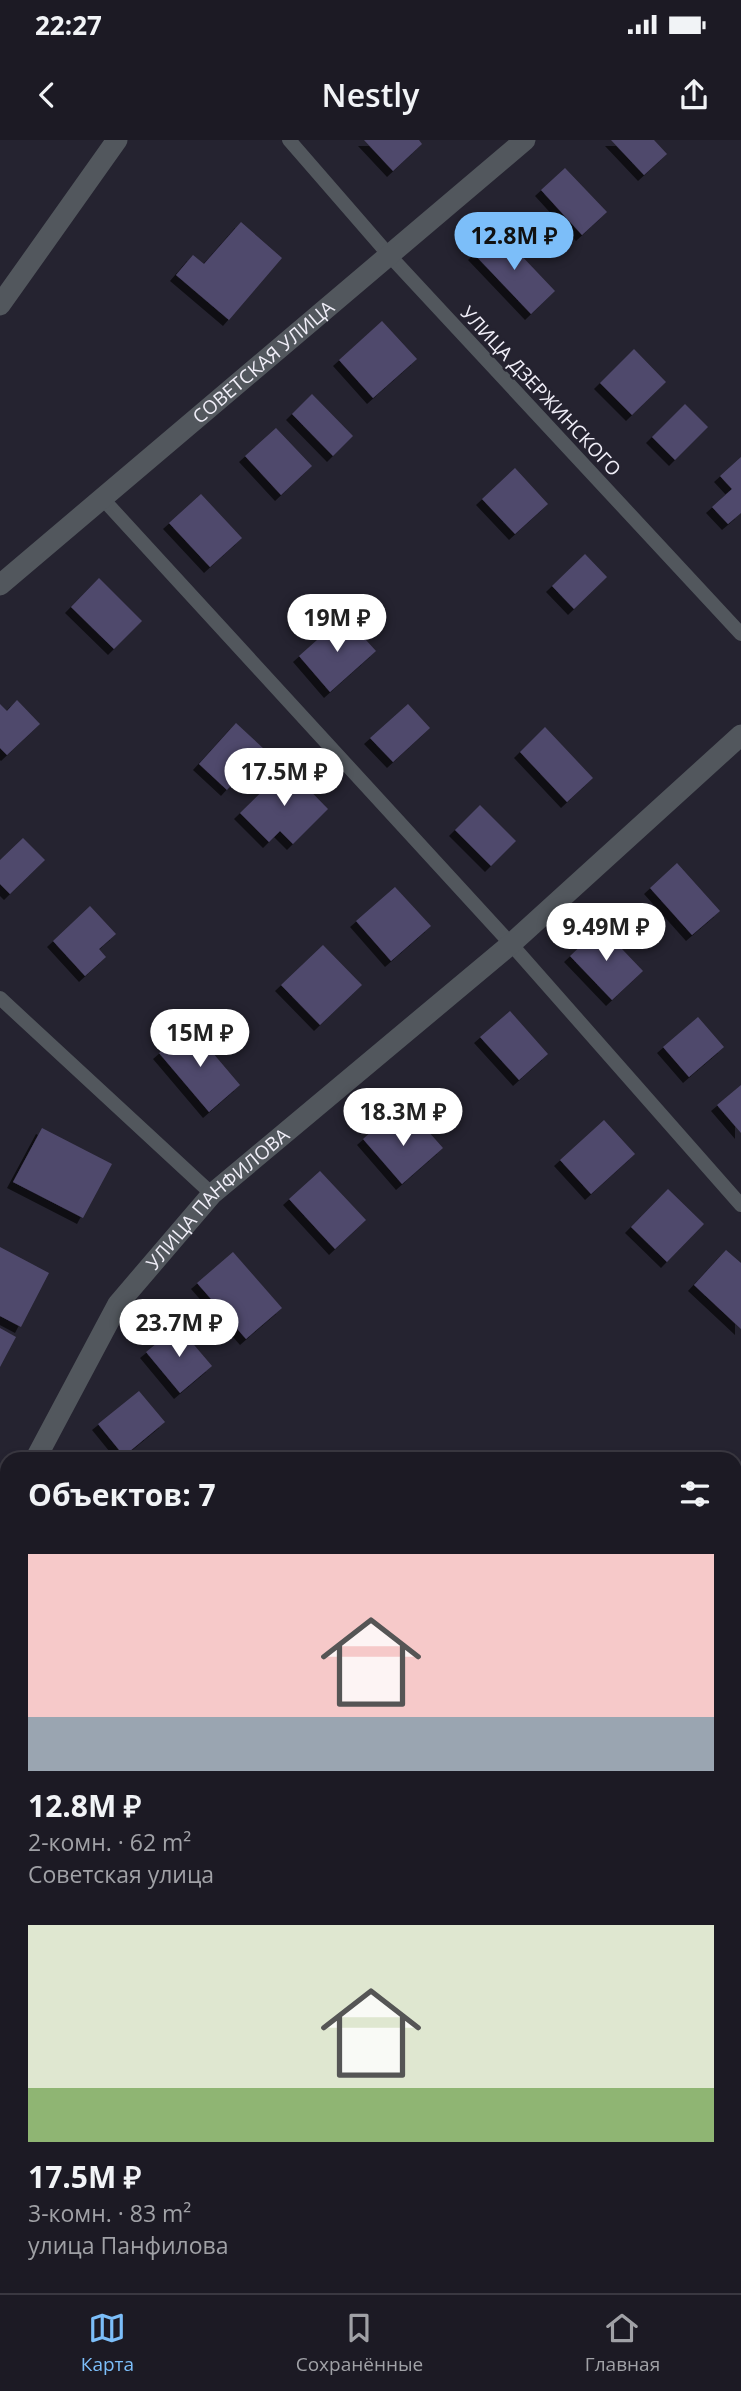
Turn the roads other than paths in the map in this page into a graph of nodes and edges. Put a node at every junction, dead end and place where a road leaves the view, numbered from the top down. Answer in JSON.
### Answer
{"nodes":[{"id":1,"x":117,"y":140,"type":"edge"},
{"id":2,"x":289,"y":140,"type":"edge"},
{"id":3,"x":525,"y":140,"type":"edge"},
{"id":4,"x":388,"y":255,"type":"junction"},
{"id":5,"x":0,"y":304,"type":"edge"},
{"id":6,"x":102,"y":498,"type":"junction"},
{"id":7,"x":0,"y":585,"type":"edge"},
{"id":8,"x":741,"y":634,"type":"edge"},
{"id":9,"x":741,"y":735,"type":"edge"},
{"id":10,"x":511,"y":944,"type":"junction"},
{"id":11,"x":0,"y":998,"type":"edge"},
{"id":12,"x":212,"y":1194,"type":"junction"},
{"id":13,"x":741,"y":1205,"type":"edge"},
{"id":14,"x":39,"y":1452,"type":"edge"}],
"edges":[{"from":1,"to":5,"type":"street"},
{"from":2,"to":4,"type":"lane","name":"УЛИЦА ДЗЕРЖИНСКОГО"},
{"from":3,"to":4,"type":"street","name":"СОВЕТСКАЯ УЛИЦА"},
{"from":4,"to":6,"type":"street","name":"СОВЕТСКАЯ УЛИЦА"},
{"from":4,"to":8,"type":"lane","name":"УЛИЦА ДЗЕРЖИНСКОГО"},
{"from":6,"to":7,"type":"street","name":"СОВЕТСКАЯ УЛИЦА"},
{"from":6,"to":10,"type":"lane"},
{"from":9,"to":10,"type":"street","name":"УЛИЦА ПАНФИЛОВА"},
{"from":10,"to":12,"type":"street","name":"УЛИЦА ПАНФИЛОВА"},
{"from":10,"to":13,"type":"lane"},
{"from":11,"to":12,"type":"lane"},
{"from":12,"to":14,"type":"street","name":"УЛИЦА ПАНФИЛОВА"}]}
